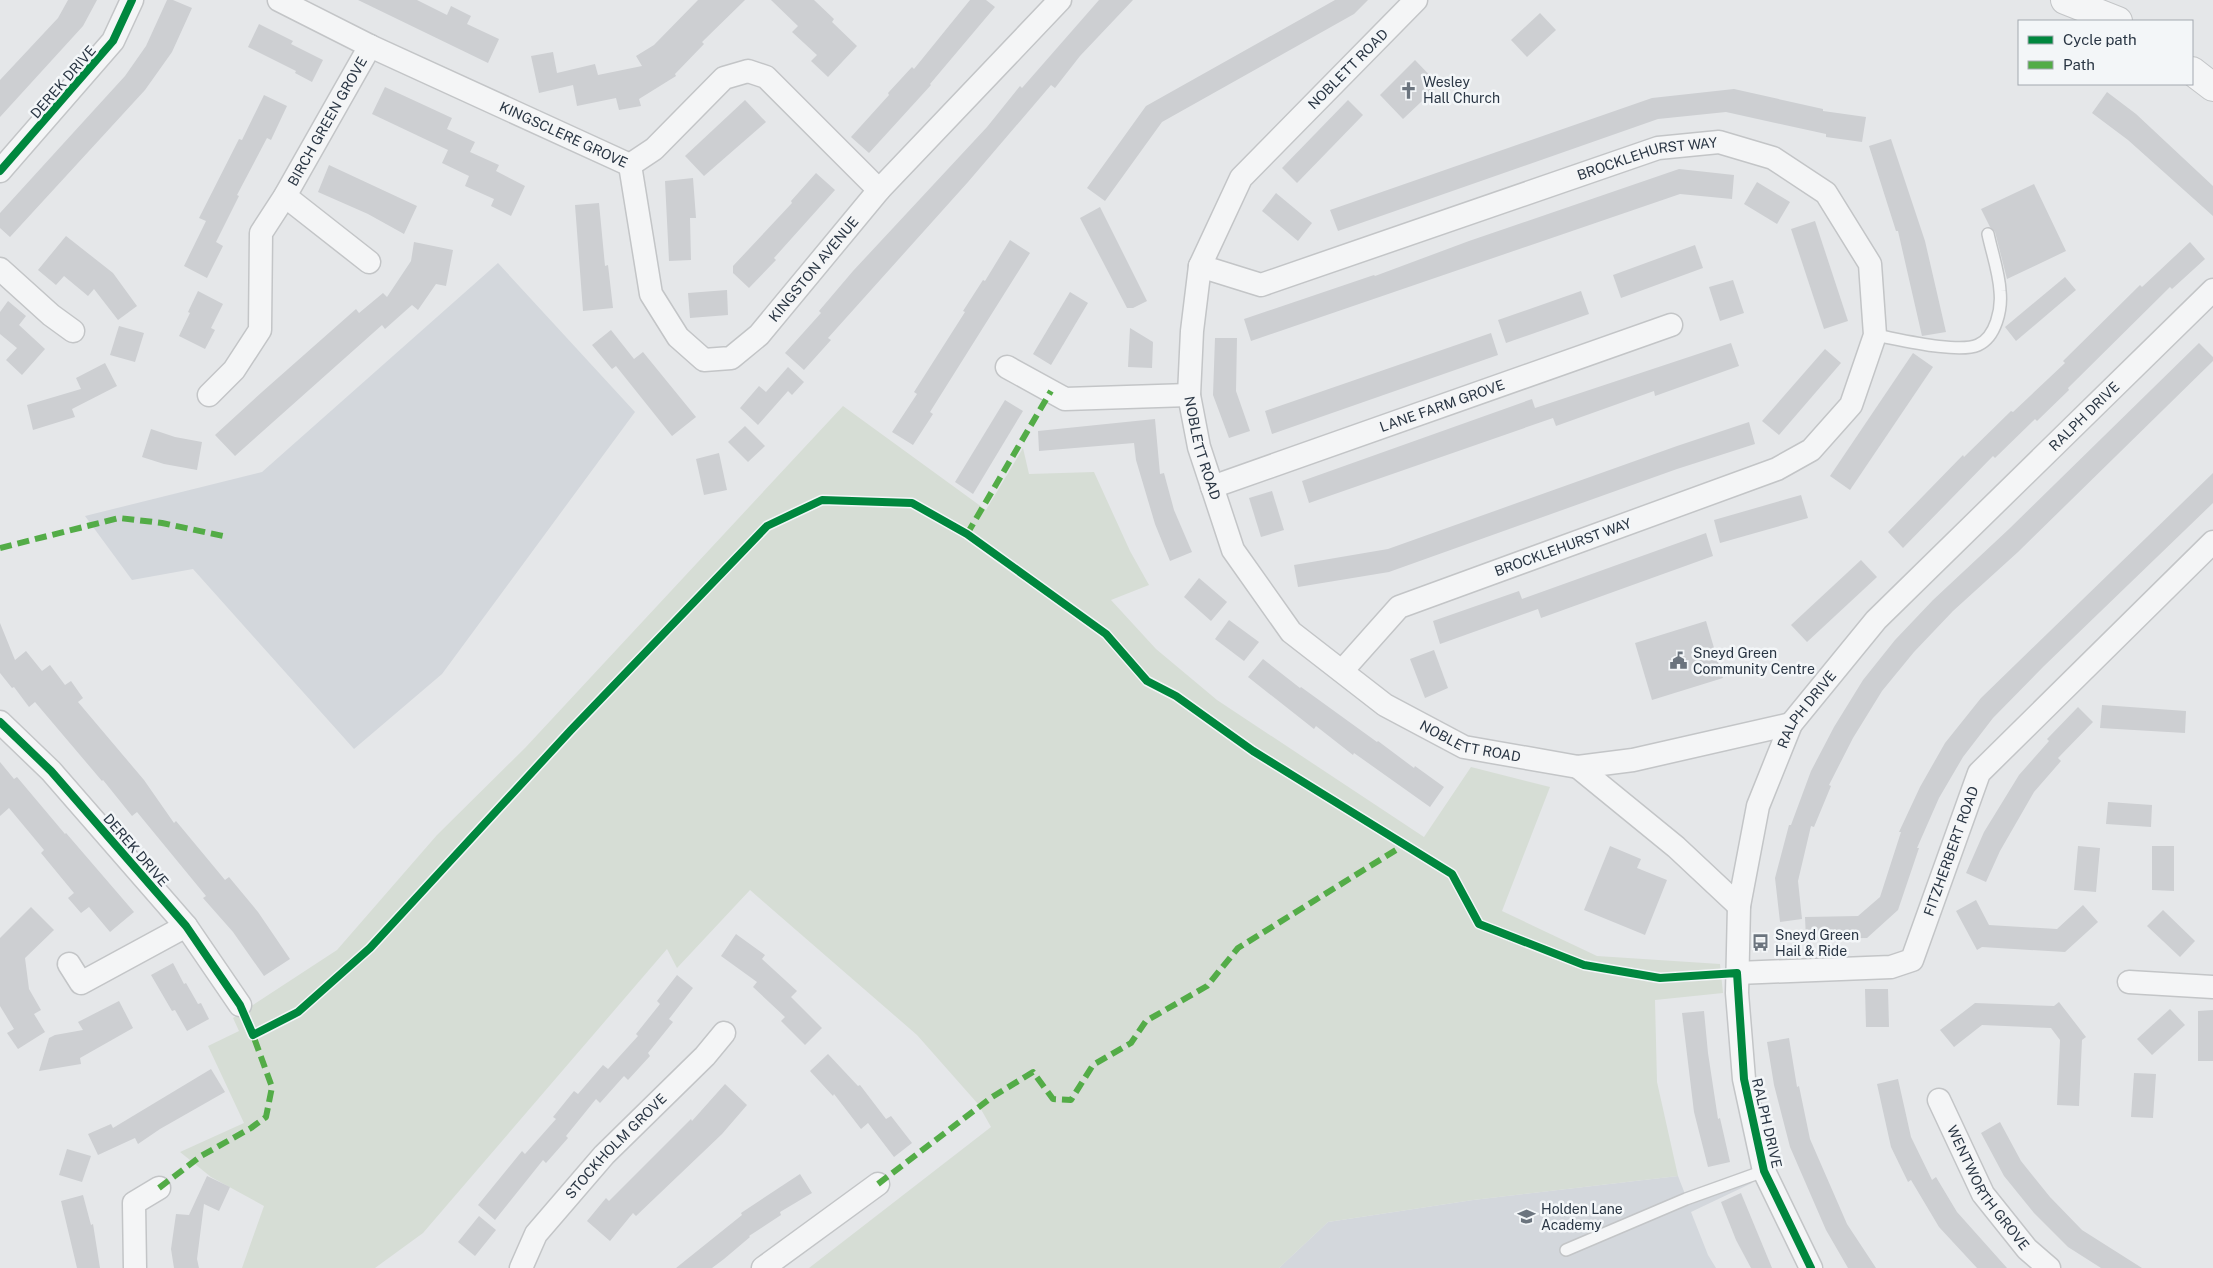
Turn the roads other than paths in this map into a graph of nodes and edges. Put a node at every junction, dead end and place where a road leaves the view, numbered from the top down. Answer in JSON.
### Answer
{"nodes":[{"id":1,"x":132,"y":0,"type":"edge"},
{"id":2,"x":278,"y":0,"type":"edge"},
{"id":3,"x":1060,"y":0,"type":"edge"},
{"id":4,"x":1416,"y":0,"type":"edge"},
{"id":5,"x":2065,"y":0,"type":"edge"},
{"id":6,"x":2115,"y":20,"type":"edge"},
{"id":7,"x":370,"y":46,"type":"junction"},
{"id":8,"x":2193,"y":72,"type":"edge"},
{"id":9,"x":2213,"y":87,"type":"edge"},
{"id":10,"x":630,"y":165,"type":"junction"},
{"id":11,"x":0,"y":171,"type":"edge"},
{"id":12,"x":879,"y":190,"type":"junction"},
{"id":13,"x":285,"y":196,"type":"junction"},
{"id":14,"x":1988,"y":234,"type":"dead end"},
{"id":15,"x":369,"y":262,"type":"dead end"},
{"id":16,"x":1200,"y":266,"type":"junction"},
{"id":17,"x":0,"y":269,"type":"edge"},
{"id":18,"x":2213,"y":290,"type":"edge"},
{"id":19,"x":1671,"y":325,"type":"dead end"},
{"id":20,"x":73,"y":331,"type":"dead end"},
{"id":21,"x":1875,"y":335,"type":"junction"},
{"id":22,"x":1007,"y":367,"type":"dead end"},
{"id":23,"x":209,"y":395,"type":"dead end"},
{"id":24,"x":1189,"y":395,"type":"junction"},
{"id":25,"x":1212,"y":487,"type":"junction"},
{"id":26,"x":2213,"y":542,"type":"edge"},
{"id":27,"x":1342,"y":672,"type":"junction"},
{"id":28,"x":0,"y":722,"type":"edge"},
{"id":29,"x":1791,"y":724,"type":"junction"},
{"id":30,"x":1578,"y":766,"type":"junction"},
{"id":31,"x":1739,"y":906,"type":"junction"},
{"id":32,"x":186,"y":926,"type":"junction"},
{"id":33,"x":69,"y":964,"type":"dead end"},
{"id":34,"x":1737,"y":974,"type":"junction"},
{"id":35,"x":2129,"y":982,"type":"dead end"},
{"id":36,"x":2213,"y":987,"type":"edge"},
{"id":37,"x":240,"y":1006,"type":"dead end"},
{"id":38,"x":724,"y":1033,"type":"dead end"},
{"id":39,"x":1939,"y":1100,"type":"dead end"},
{"id":40,"x":1764,"y":1171,"type":"junction"},
{"id":41,"x":878,"y":1184,"type":"dead end"},
{"id":42,"x":159,"y":1188,"type":"dead end"},
{"id":43,"x":1566,"y":1250,"type":"dead end"},
{"id":44,"x":135,"y":1268,"type":"edge"},
{"id":45,"x":521,"y":1268,"type":"edge"},
{"id":46,"x":763,"y":1268,"type":"edge"},
{"id":47,"x":1811,"y":1268,"type":"edge"},
{"id":48,"x":2049,"y":1268,"type":"edge"}],
"edges":[{"from":1,"to":11,"type":"street","name":"DEREK DRIVE"},
{"from":2,"to":7,"type":"street","name":"KINGSCLERE GROVE"},
{"from":3,"to":12,"type":"street","name":"KINGSTON AVENUE"},
{"from":4,"to":16,"type":"street","name":"NOBLETT ROAD"},
{"from":5,"to":6,"type":"street"},
{"from":7,"to":10,"type":"street","name":"KINGSCLERE GROVE"},
{"from":7,"to":13,"type":"street","name":"BIRCH GREEN GROVE"},
{"from":8,"to":9,"type":"street"},
{"from":10,"to":12,"type":"street","name":"KINGSCLERE GROVE"},
{"from":10,"to":12,"type":"street","name":"KINGSTON AVENUE"},
{"from":13,"to":15,"type":"street","name":"BIRCH GREEN GROVE"},
{"from":13,"to":23,"type":"street","name":"BIRCH GREEN GROVE"},
{"from":14,"to":21,"type":"lane"},
{"from":16,"to":21,"type":"street","name":"BROCKLEHURST WAY"},
{"from":16,"to":24,"type":"street","name":"NOBLETT ROAD"},
{"from":17,"to":20,"type":"street"},
{"from":18,"to":29,"type":"street","name":"RALPH DRIVE"},
{"from":19,"to":25,"type":"street","name":"LANE FARM GROVE"},
{"from":21,"to":27,"type":"street","name":"BROCKLEHURST WAY"},
{"from":22,"to":24,"type":"street"},
{"from":24,"to":25,"type":"street","name":"NOBLETT ROAD"},
{"from":25,"to":27,"type":"street","name":"NOBLETT ROAD"},
{"from":26,"to":34,"type":"street","name":"FITZHERBERT ROAD"},
{"from":27,"to":30,"type":"street","name":"NOBLETT ROAD"},
{"from":28,"to":32,"type":"street","name":"DEREK DRIVE"},
{"from":29,"to":30,"type":"street","name":"NOBLETT ROAD"},
{"from":29,"to":31,"type":"street","name":"RALPH DRIVE"},
{"from":30,"to":31,"type":"street"},
{"from":31,"to":34,"type":"street","name":"RALPH DRIVE"},
{"from":32,"to":33,"type":"street"},
{"from":32,"to":37,"type":"street","name":"DEREK DRIVE"},
{"from":34,"to":40,"type":"street","name":"RALPH DRIVE"},
{"from":35,"to":36,"type":"street"},
{"from":38,"to":45,"type":"street","name":"STOCKHOLM GROVE"},
{"from":39,"to":48,"type":"street","name":"WENTWORTH GROVE"},
{"from":40,"to":43,"type":"lane"},
{"from":40,"to":47,"type":"street","name":"RALPH DRIVE"},
{"from":41,"to":46,"type":"street"},
{"from":42,"to":44,"type":"street"}]}
